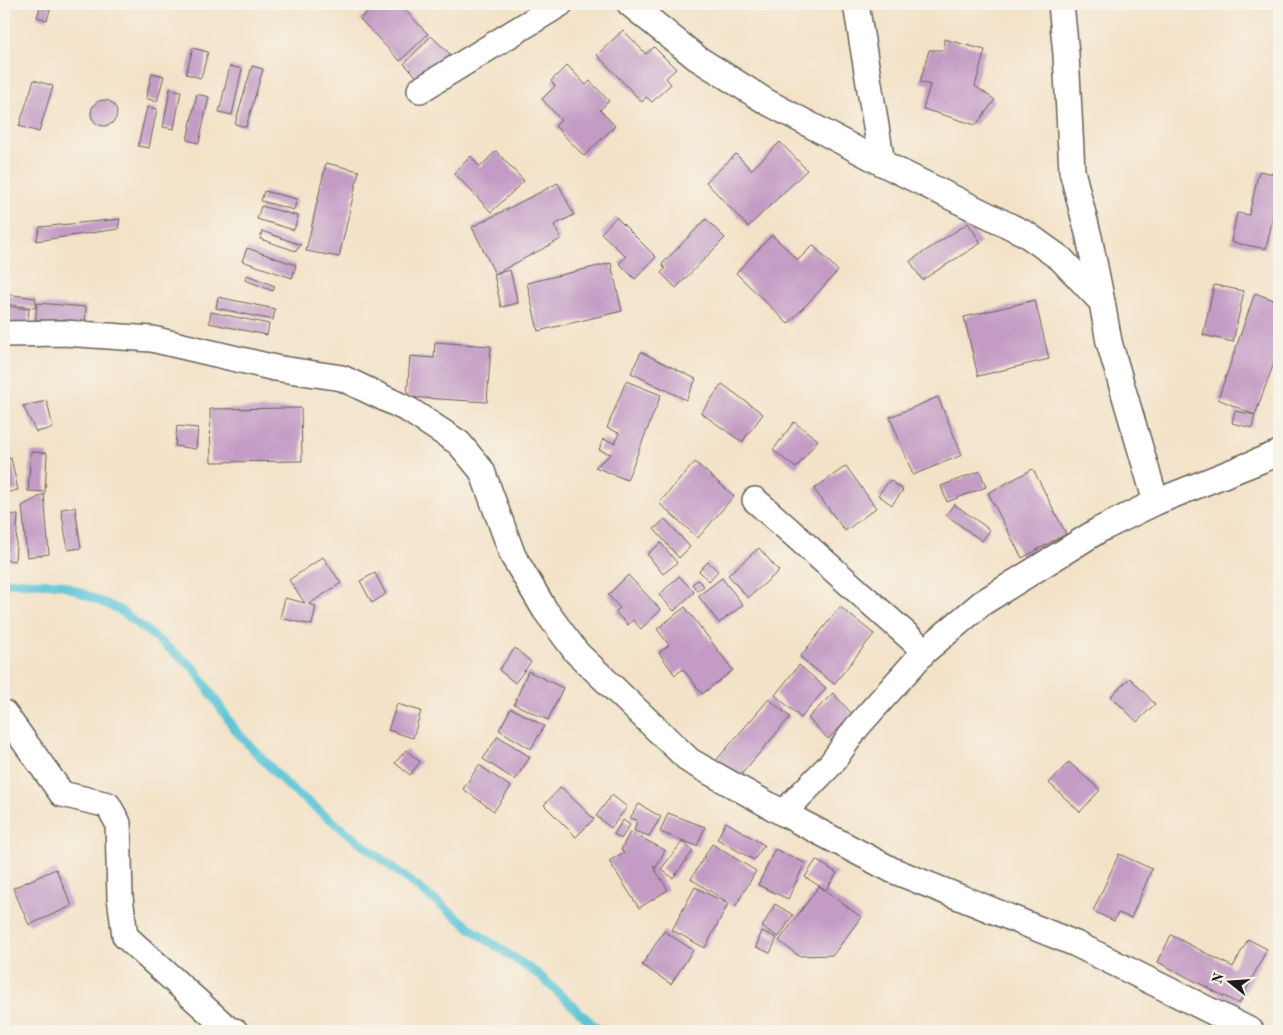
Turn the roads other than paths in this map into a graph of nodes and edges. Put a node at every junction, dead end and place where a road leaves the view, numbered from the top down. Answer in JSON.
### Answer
{"nodes":[{"id":1,"x":560,"y":4,"type":"edge"},
{"id":2,"x":630,"y":4,"type":"edge"},
{"id":3,"x":856,"y":4,"type":"edge"},
{"id":4,"x":1061,"y":4,"type":"edge"},
{"id":5,"x":420,"y":90,"type":"dead end"},
{"id":6,"x":882,"y":163,"type":"junction"},
{"id":7,"x":1102,"y":302,"type":"junction"},
{"id":8,"x":4,"y":334,"type":"edge"},
{"id":9,"x":1279,"y":453,"type":"edge"},
{"id":10,"x":755,"y":500,"type":"dead end"},
{"id":11,"x":1156,"y":502,"type":"junction"},
{"id":12,"x":926,"y":651,"type":"junction"},
{"id":13,"x":4,"y":713,"type":"edge"},
{"id":14,"x":783,"y":813,"type":"junction"},
{"id":15,"x":235,"y":1031,"type":"edge"},
{"id":16,"x":1252,"y":1031,"type":"edge"}],
"edges":[{"from":1,"to":5,"type":"street"},
{"from":2,"to":6,"type":"street"},
{"from":3,"to":6,"type":"street"},
{"from":4,"to":7,"type":"street"},
{"from":6,"to":7,"type":"street"},
{"from":7,"to":11,"type":"street"},
{"from":8,"to":14,"type":"street"},
{"from":9,"to":11,"type":"street"},
{"from":10,"to":12,"type":"street"},
{"from":11,"to":12,"type":"street"},
{"from":12,"to":14,"type":"street"},
{"from":13,"to":15,"type":"street"},
{"from":14,"to":16,"type":"street"}]}
